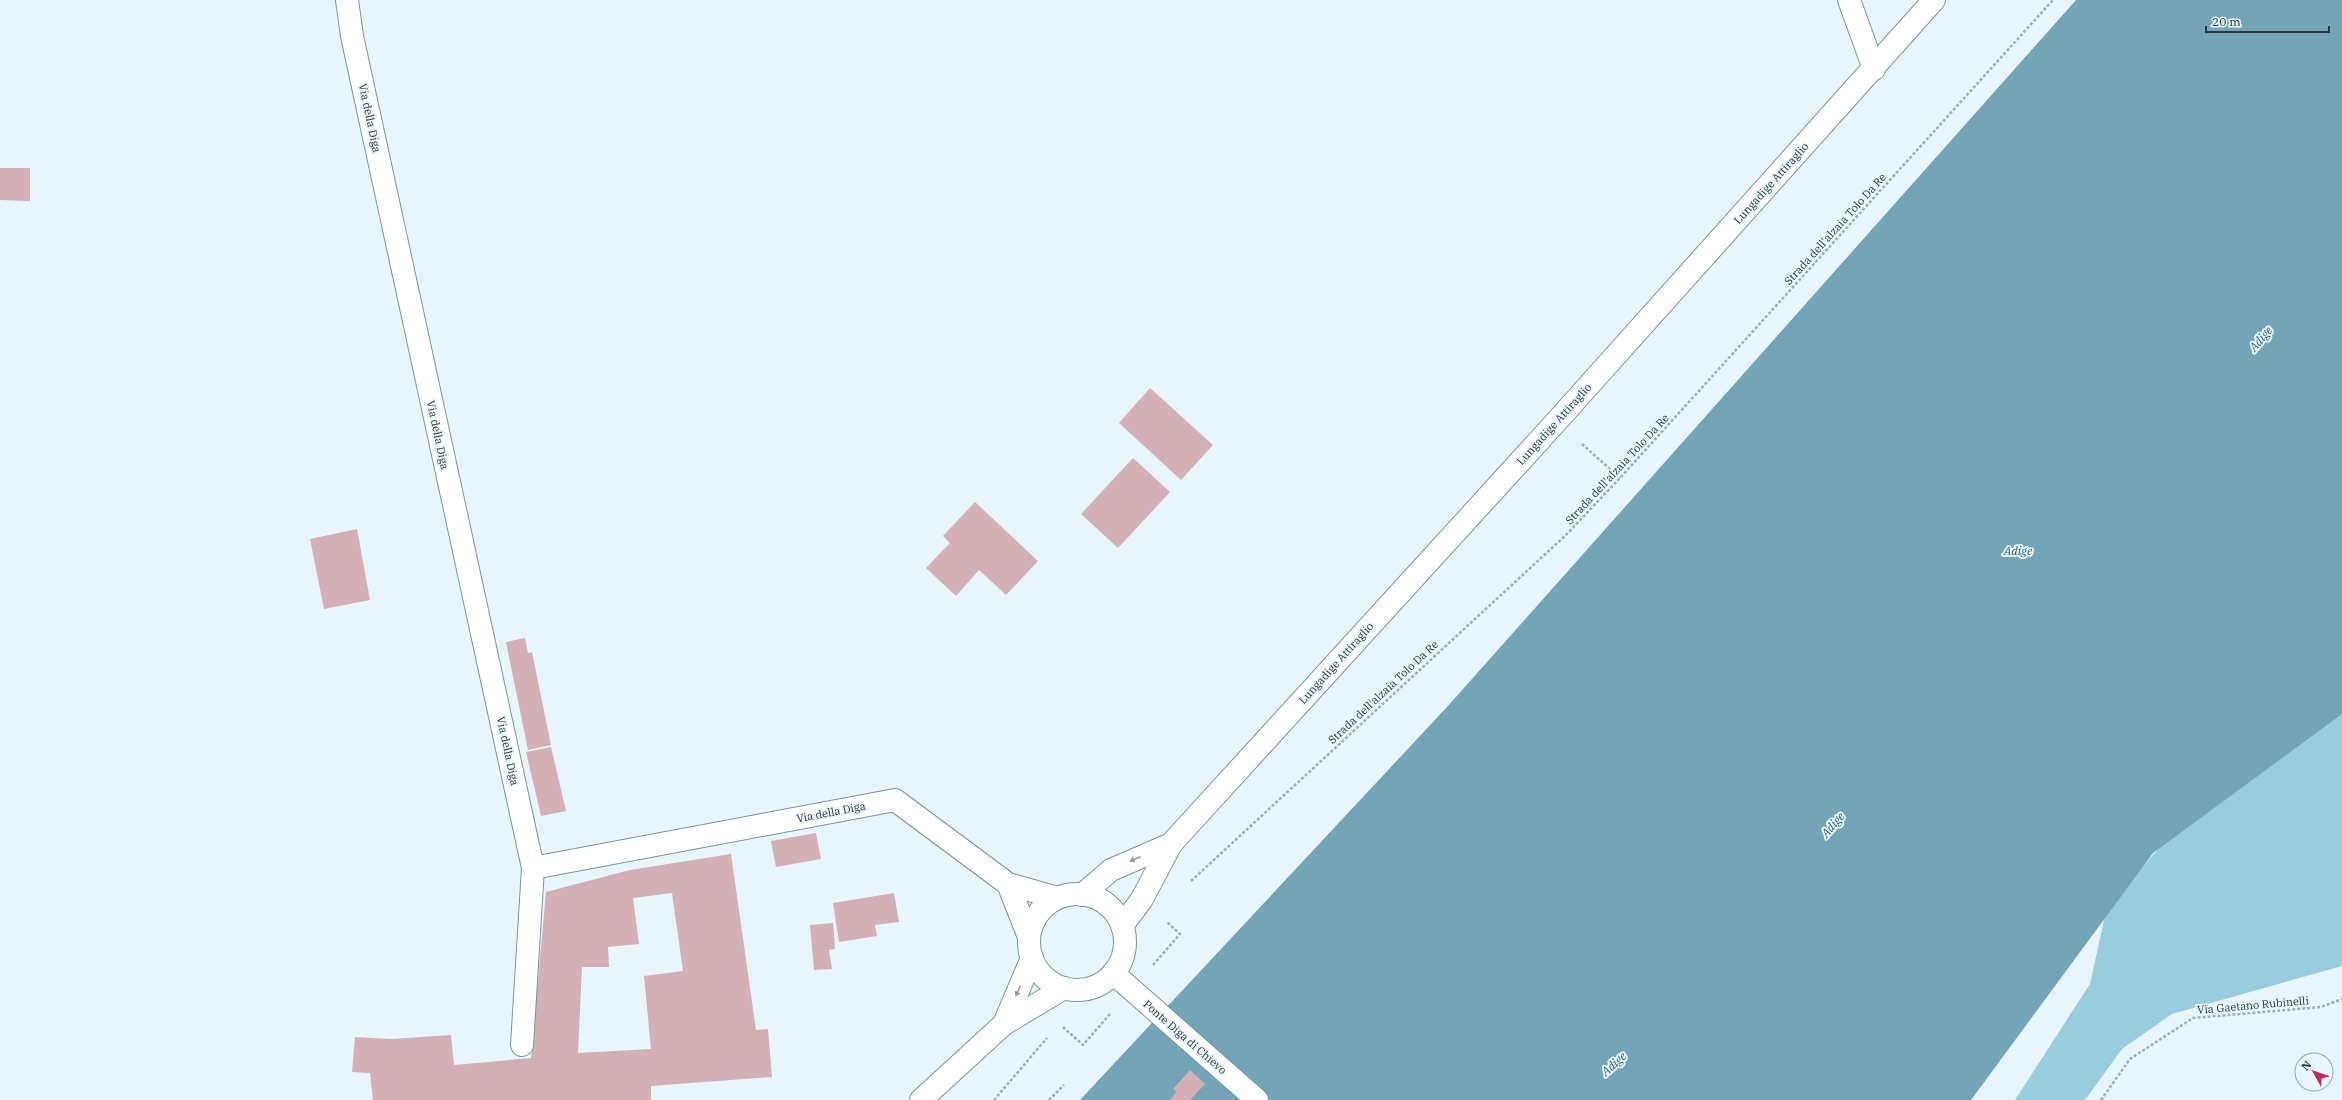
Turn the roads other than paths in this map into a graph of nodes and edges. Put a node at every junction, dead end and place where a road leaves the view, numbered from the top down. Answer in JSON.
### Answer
{"nodes":[{"id":1,"x":347,"y":0,"type":"edge"},
{"id":2,"x":1849,"y":0,"type":"edge"},
{"id":3,"x":1934,"y":0,"type":"edge"},
{"id":4,"x":1874,"y":69,"type":"junction"},
{"id":5,"x":1171,"y":844,"type":"junction"},
{"id":6,"x":534,"y":868,"type":"junction"},
{"id":7,"x":1008,"y":884,"type":"junction"},
{"id":8,"x":1082,"y":895,"type":"junction"},
{"id":9,"x":1058,"y":898,"type":"junction"},
{"id":10,"x":1122,"y":926,"type":"junction"},
{"id":11,"x":1029,"y":937,"type":"junction"},
{"id":12,"x":1032,"y":958,"type":"junction"},
{"id":13,"x":1113,"y":973,"type":"junction"},
{"id":14,"x":1064,"y":988,"type":"junction"},
{"id":15,"x":1004,"y":1024,"type":"junction"},
{"id":16,"x":522,"y":1045,"type":"dead end"},
{"id":17,"x":921,"y":1100,"type":"edge"},
{"id":18,"x":1257,"y":1100,"type":"edge"}],
"edges":[{"from":1,"to":6,"type":"street","name":"Via della Diga"},
{"from":2,"to":4,"type":"street"},
{"from":3,"to":4,"type":"street","name":"Lungadige Attiraglio"},
{"from":4,"to":5,"type":"street","name":"Lungadige Attiraglio"},
{"from":5,"to":8,"type":"street","name":"Lungadige Attiraglio","one_way":true},
{"from":5,"to":10,"type":"street","name":"Lungadige Attiraglio"},
{"from":6,"to":7,"type":"street","name":"Via della Diga"},
{"from":6,"to":16,"type":"street","name":"Via della Diga"},
{"from":7,"to":9,"type":"street","name":"Via della Diga"},
{"from":7,"to":11,"type":"street"},
{"from":8,"to":9,"type":"street"},
{"from":8,"to":10,"type":"street"},
{"from":9,"to":11,"type":"street"},
{"from":10,"to":13,"type":"street"},
{"from":11,"to":12,"type":"street"},
{"from":12,"to":14,"type":"street"},
{"from":12,"to":15,"type":"street","one_way":true},
{"from":13,"to":14,"type":"street"},
{"from":13,"to":18,"type":"street","name":"Ponte Diga di Chievo"},
{"from":14,"to":15,"type":"street"},
{"from":15,"to":17,"type":"street"}]}
